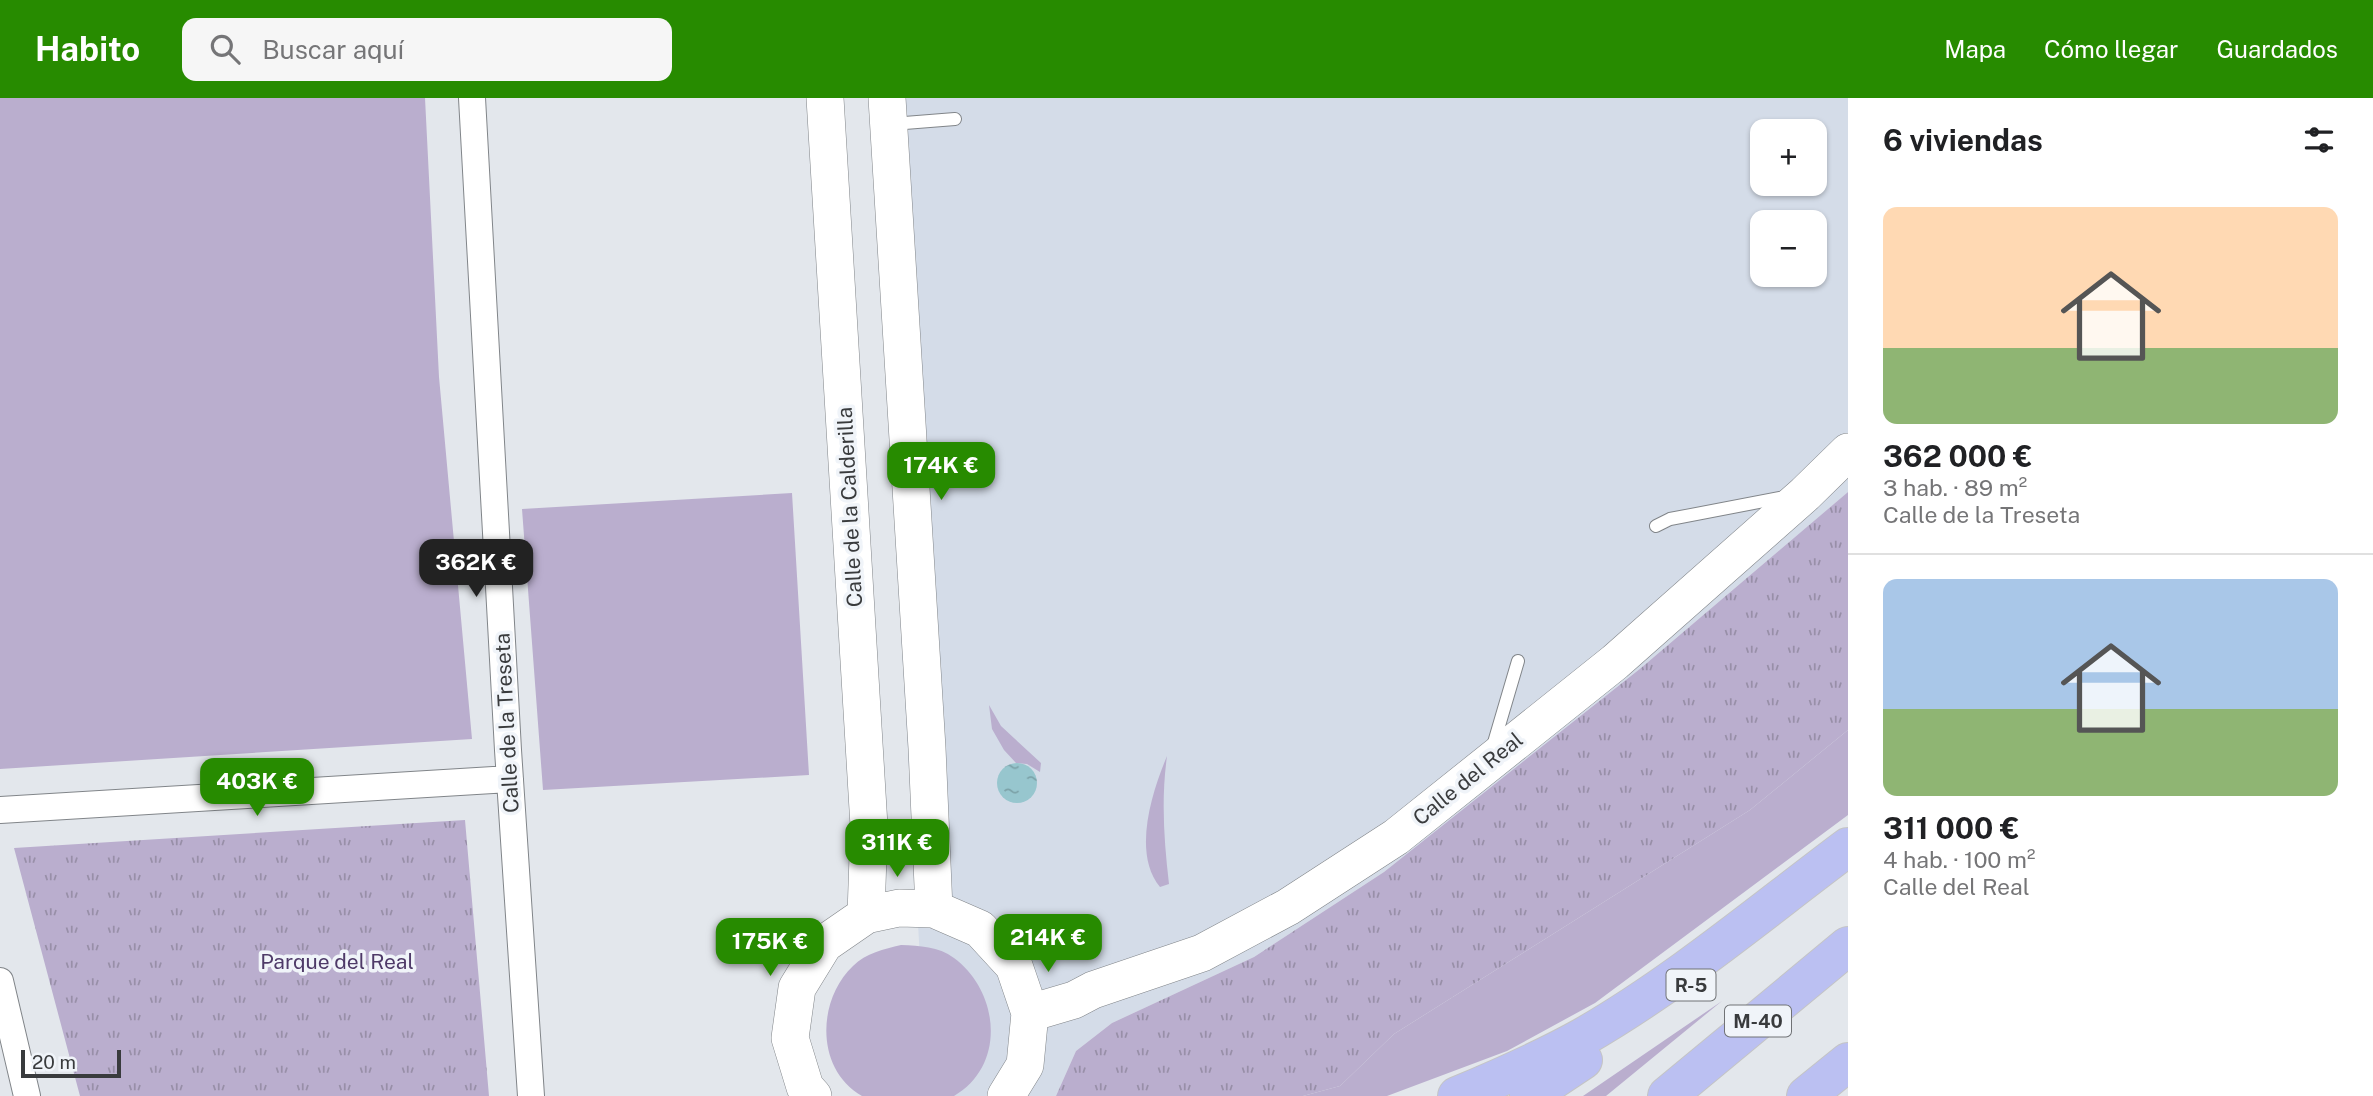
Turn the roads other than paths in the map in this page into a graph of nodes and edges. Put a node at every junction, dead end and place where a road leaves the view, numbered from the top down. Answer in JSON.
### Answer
{"nodes":[{"id":1,"x":472,"y":98,"type":"edge"},
{"id":2,"x":825,"y":98,"type":"edge"},
{"id":3,"x":888,"y":111,"type":"edge"},
{"id":4,"x":955,"y":119,"type":"dead end"},
{"id":5,"x":1848,"y":452,"type":"edge"},
{"id":6,"x":1805,"y":494,"type":"junction"},
{"id":7,"x":1656,"y":526,"type":"dead end"},
{"id":8,"x":1518,"y":661,"type":"dead end"},
{"id":9,"x":1488,"y":763,"type":"junction"},
{"id":10,"x":510,"y":779,"type":"junction"},
{"id":11,"x":0,"y":810,"type":"edge"},
{"id":12,"x":1848,"y":847,"type":"edge"},
{"id":13,"x":1848,"y":868,"type":"edge"},
{"id":14,"x":934,"y":909,"type":"junction"},
{"id":15,"x":866,"y":915,"type":"junction"},
{"id":16,"x":1848,"y":946,"type":"edge"},
{"id":17,"x":0,"y":981,"type":"edge"},
{"id":18,"x":1030,"y":1013,"type":"junction"},
{"id":19,"x":1848,"y":1062,"type":"edge"},
{"id":20,"x":805,"y":1093,"type":"edge"},
{"id":21,"x":26,"y":1096,"type":"edge"},
{"id":22,"x":531,"y":1096,"type":"edge"},
{"id":23,"x":1006,"y":1096,"type":"edge"},
{"id":24,"x":1457,"y":1096,"type":"edge"},
{"id":25,"x":1529,"y":1096,"type":"edge"},
{"id":26,"x":1667,"y":1096,"type":"edge"},
{"id":27,"x":1806,"y":1096,"type":"edge"}],
"edges":[{"from":1,"to":10,"type":"street","name":"Calle de la Treseta"},
{"from":2,"to":15,"type":"street","name":"Calle de la Calderilla"},
{"from":3,"to":4,"type":"lane"},
{"from":3,"to":14,"type":"street"},
{"from":5,"to":6,"type":"street","name":"Calle del Real"},
{"from":6,"to":7,"type":"lane"},
{"from":6,"to":9,"type":"street","name":"Calle del Real"},
{"from":8,"to":9,"type":"lane"},
{"from":9,"to":18,"type":"street","name":"Calle del Real"},
{"from":10,"to":11,"type":"street"},
{"from":10,"to":22,"type":"street","name":"Calle de la Treseta"},
{"from":12,"to":24,"type":"highway"},
{"from":13,"to":25,"type":"highway","number":"R-5"},
{"from":14,"to":15,"type":"street"},
{"from":14,"to":18,"type":"street"},
{"from":15,"to":20,"type":"street"},
{"from":16,"to":26,"type":"highway","number":"M-40"},
{"from":17,"to":21,"type":"street"},
{"from":18,"to":23,"type":"street"},
{"from":19,"to":27,"type":"highway"}]}
